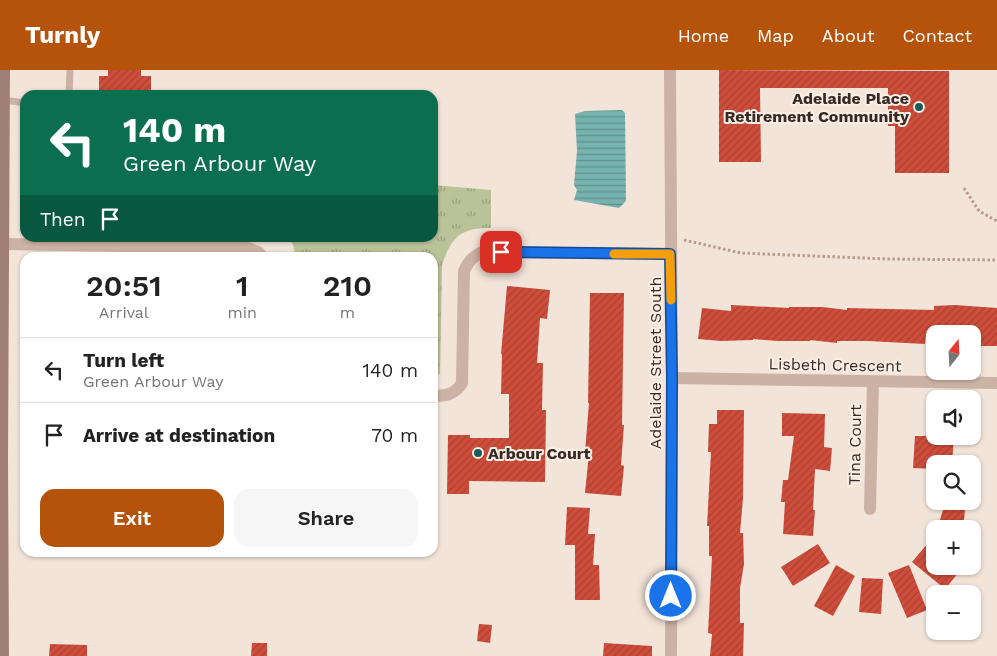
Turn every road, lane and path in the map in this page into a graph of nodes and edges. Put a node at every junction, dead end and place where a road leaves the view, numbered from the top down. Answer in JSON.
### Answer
{"nodes":[{"id":1,"x":4,"y":70,"type":"edge"},
{"id":2,"x":70,"y":70,"type":"edge"},
{"id":3,"x":670,"y":70,"type":"edge"},
{"id":4,"x":69,"y":90,"type":"edge"},
{"id":5,"x":4,"y":100,"type":"junction"},
{"id":6,"x":20,"y":102,"type":"edge"},
{"id":7,"x":964,"y":188,"type":"dead end"},
{"id":8,"x":997,"y":221,"type":"edge"},
{"id":9,"x":670,"y":239,"type":"junction"},
{"id":10,"x":4,"y":244,"type":"junction"},
{"id":11,"x":258,"y":252,"type":"edge"},
{"id":12,"x":670,"y":254,"type":"junction"},
{"id":13,"x":997,"y":260,"type":"edge"},
{"id":14,"x":2,"y":320,"type":"edge"},
{"id":15,"x":672,"y":378,"type":"junction"},
{"id":16,"x":873,"y":382,"type":"junction"},
{"id":17,"x":997,"y":383,"type":"edge"},
{"id":18,"x":438,"y":395,"type":"edge"},
{"id":19,"x":870,"y":509,"type":"dead end"},
{"id":20,"x":3,"y":656,"type":"edge"},
{"id":21,"x":670,"y":656,"type":"edge"}],
"edges":[{"from":1,"to":5,"type":"main road"},
{"from":2,"to":4,"type":"lane"},
{"from":3,"to":9,"type":"street","name":"Adelaide Street South"},
{"from":5,"to":6,"type":"lane"},
{"from":5,"to":10,"type":"main road"},
{"from":7,"to":8,"type":"path"},
{"from":9,"to":12,"type":"street","name":"Adelaide Street South"},
{"from":9,"to":13,"type":"path"},
{"from":10,"to":11,"type":"street"},
{"from":10,"to":14,"type":"main road"},
{"from":12,"to":15,"type":"street","name":"Adelaide Street South"},
{"from":12,"to":18,"type":"street"},
{"from":14,"to":20,"type":"main road"},
{"from":15,"to":16,"type":"street","name":"Lisbeth Crescent"},
{"from":15,"to":21,"type":"street","name":"Adelaide Street South"},
{"from":16,"to":17,"type":"street","name":"Lisbeth Crescent"},
{"from":16,"to":19,"type":"street","name":"Tina Court"}]}
